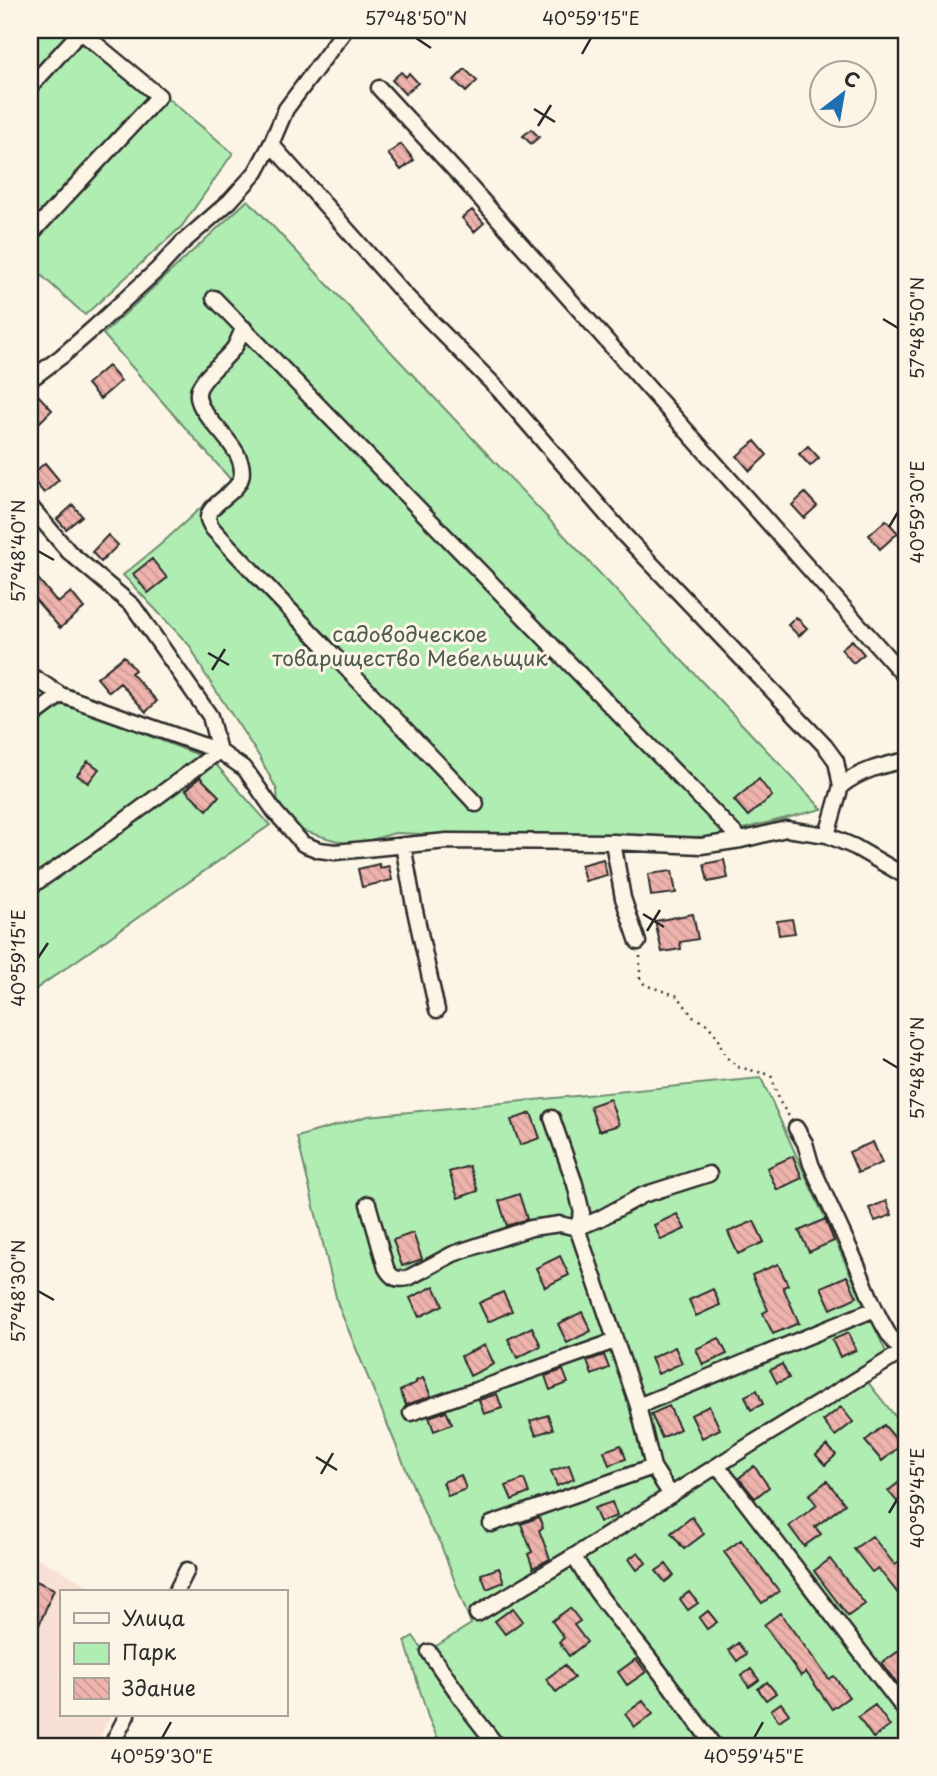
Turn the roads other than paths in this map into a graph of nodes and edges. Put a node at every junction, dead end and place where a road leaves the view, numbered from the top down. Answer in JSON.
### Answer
{"nodes":[{"id":1,"x":345,"y":30,"type":"edge"},
{"id":2,"x":80,"y":31,"type":"edge"},
{"id":3,"x":30,"y":87,"type":"edge"},
{"id":4,"x":379,"y":88,"type":"dead end"},
{"id":5,"x":271,"y":144,"type":"junction"},
{"id":6,"x":30,"y":235,"type":"edge"},
{"id":7,"x":214,"y":298,"type":"dead end"},
{"id":8,"x":243,"y":328,"type":"junction"},
{"id":9,"x":30,"y":380,"type":"edge"},
{"id":10,"x":30,"y":506,"type":"edge"},
{"id":11,"x":30,"y":675,"type":"edge"},
{"id":12,"x":907,"y":679,"type":"edge"},
{"id":13,"x":61,"y":695,"type":"junction"},
{"id":14,"x":30,"y":718,"type":"edge"},
{"id":15,"x":219,"y":751,"type":"junction"},
{"id":16,"x":907,"y":760,"type":"edge"},
{"id":17,"x":841,"y":786,"type":"junction"},
{"id":18,"x":477,"y":804,"type":"dead end"},
{"id":19,"x":827,"y":835,"type":"junction"},
{"id":20,"x":741,"y":840,"type":"junction"},
{"id":21,"x":612,"y":842,"type":"junction"},
{"id":22,"x":403,"y":845,"type":"junction"},
{"id":23,"x":907,"y":877,"type":"edge"},
{"id":24,"x":30,"y":887,"type":"edge"},
{"id":25,"x":638,"y":942,"type":"road end"},
{"id":26,"x":437,"y":1010,"type":"dead end"},
{"id":27,"x":552,"y":1118,"type":"dead end"},
{"id":28,"x":796,"y":1128,"type":"road end"},
{"id":29,"x":709,"y":1174,"type":"dead end"},
{"id":30,"x":368,"y":1204,"type":"dead end"},
{"id":31,"x":578,"y":1228,"type":"junction"},
{"id":32,"x":875,"y":1309,"type":"junction"},
{"id":33,"x":615,"y":1341,"type":"junction"},
{"id":34,"x":905,"y":1353,"type":"edge"},
{"id":35,"x":638,"y":1406,"type":"junction"},
{"id":36,"x":411,"y":1413,"type":"dead end"},
{"id":37,"x":718,"y":1466,"type":"junction"},
{"id":38,"x":653,"y":1467,"type":"junction"},
{"id":39,"x":671,"y":1495,"type":"junction"},
{"id":40,"x":491,"y":1524,"type":"dead end"},
{"id":41,"x":574,"y":1556,"type":"junction"},
{"id":42,"x":187,"y":1570,"type":"dead end"},
{"id":43,"x":177,"y":1590,"type":"edge"},
{"id":44,"x":477,"y":1614,"type":"dead end"},
{"id":45,"x":429,"y":1652,"type":"dead end"},
{"id":46,"x":907,"y":1713,"type":"edge"},
{"id":47,"x":126,"y":1716,"type":"edge"},
{"id":48,"x":111,"y":1746,"type":"edge"},
{"id":49,"x":497,"y":1746,"type":"edge"},
{"id":50,"x":714,"y":1746,"type":"edge"}],
"edges":[{"from":1,"to":5,"type":"street"},
{"from":2,"to":3,"type":"street"},
{"from":2,"to":6,"type":"street"},
{"from":4,"to":12,"type":"street"},
{"from":5,"to":9,"type":"street"},
{"from":5,"to":17,"type":"street"},
{"from":7,"to":8,"type":"street"},
{"from":8,"to":18,"type":"street"},
{"from":8,"to":20,"type":"street"},
{"from":10,"to":15,"type":"street"},
{"from":11,"to":13,"type":"street"},
{"from":13,"to":14,"type":"street"},
{"from":13,"to":15,"type":"street"},
{"from":15,"to":22,"type":"street"},
{"from":15,"to":24,"type":"street"},
{"from":16,"to":17,"type":"street"},
{"from":17,"to":19,"type":"street"},
{"from":19,"to":20,"type":"street"},
{"from":19,"to":23,"type":"street"},
{"from":20,"to":21,"type":"street"},
{"from":21,"to":22,"type":"street"},
{"from":21,"to":25,"type":"street"},
{"from":22,"to":26,"type":"street"},
{"from":27,"to":31,"type":"street"},
{"from":28,"to":32,"type":"street"},
{"from":29,"to":31,"type":"street"},
{"from":30,"to":31,"type":"street"},
{"from":31,"to":33,"type":"street"},
{"from":32,"to":34,"type":"street"},
{"from":32,"to":35,"type":"street"},
{"from":33,"to":35,"type":"street"},
{"from":33,"to":36,"type":"street"},
{"from":34,"to":37,"type":"street"},
{"from":35,"to":38,"type":"street"},
{"from":37,"to":39,"type":"street"},
{"from":37,"to":46,"type":"street"},
{"from":38,"to":39,"type":"street"},
{"from":38,"to":40,"type":"street"},
{"from":39,"to":41,"type":"street"},
{"from":41,"to":44,"type":"street"},
{"from":41,"to":50,"type":"street"},
{"from":42,"to":43,"type":"street"},
{"from":45,"to":49,"type":"street"},
{"from":47,"to":48,"type":"street"}]}
